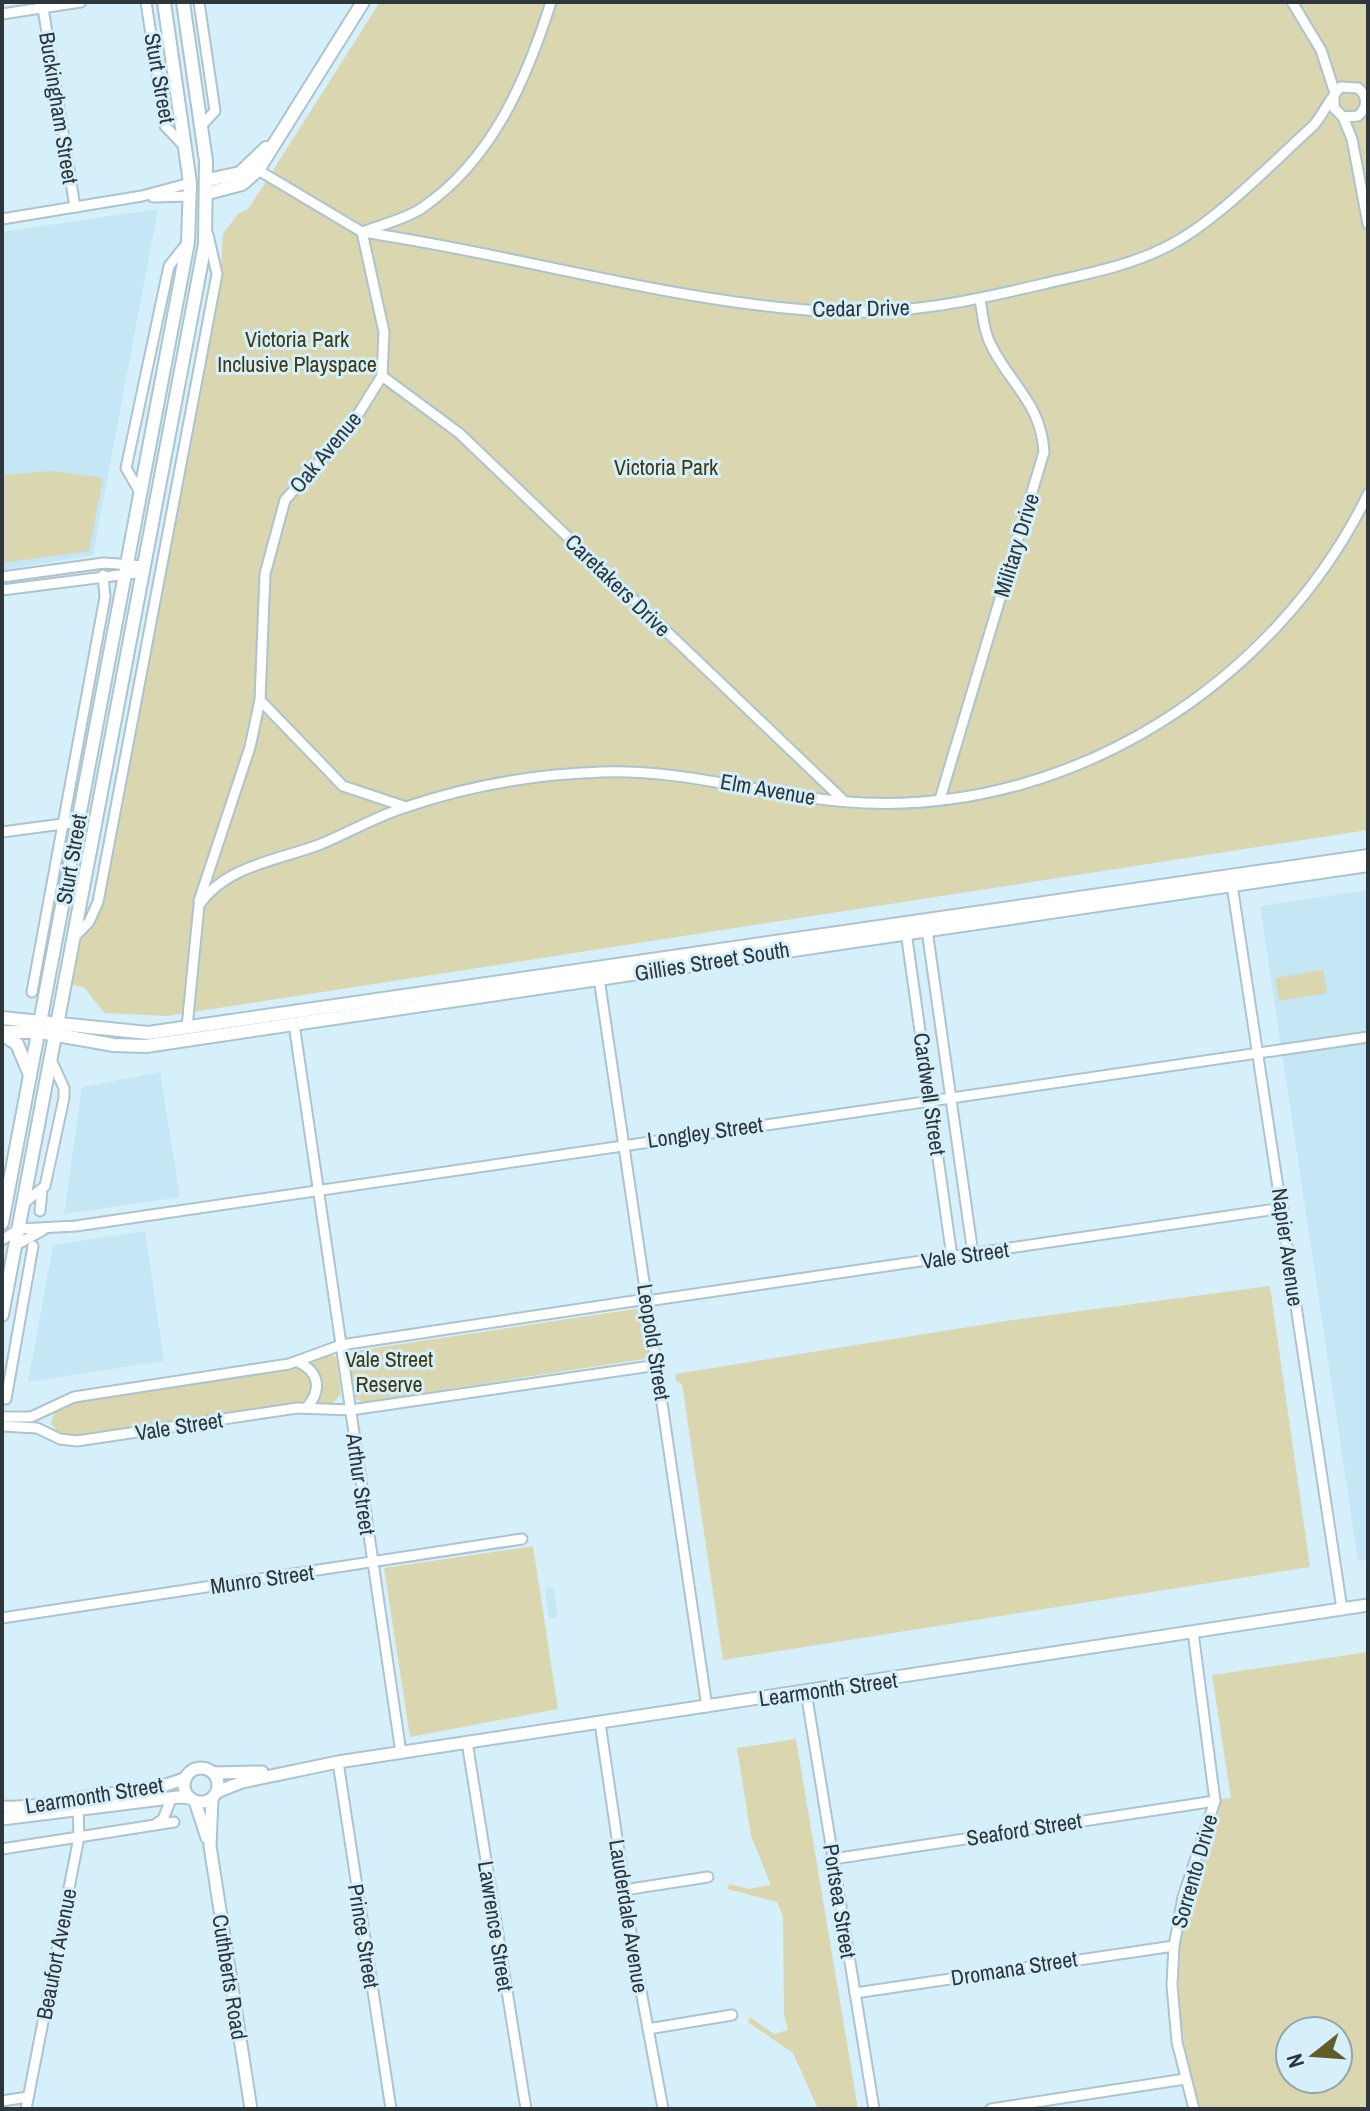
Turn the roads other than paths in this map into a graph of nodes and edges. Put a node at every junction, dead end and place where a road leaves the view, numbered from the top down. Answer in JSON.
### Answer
{"nodes":[{"id":1,"x":81,"y":2,"type":"edge"},
{"id":2,"x":146,"y":2,"type":"edge"},
{"id":3,"x":164,"y":2,"type":"edge"},
{"id":4,"x":183,"y":2,"type":"edge"},
{"id":5,"x":199,"y":2,"type":"edge"},
{"id":6,"x":363,"y":2,"type":"edge"},
{"id":7,"x":551,"y":2,"type":"edge"},
{"id":8,"x":1292,"y":2,"type":"edge"},
{"id":9,"x":43,"y":8,"type":"junction"},
{"id":10,"x":2,"y":14,"type":"edge"},
{"id":11,"x":1328,"y":65,"type":"junction"},
{"id":12,"x":1360,"y":87,"type":"edge"},
{"id":13,"x":1334,"y":96,"type":"junction"},
{"id":14,"x":1367,"y":100,"type":"edge"},
{"id":15,"x":1342,"y":116,"type":"junction"},
{"id":16,"x":1358,"y":116,"type":"junction"},
{"id":17,"x":202,"y":125,"type":"junction"},
{"id":18,"x":1314,"y":125,"type":"junction"},
{"id":19,"x":1352,"y":139,"type":"junction"},
{"id":20,"x":186,"y":148,"type":"junction"},
{"id":21,"x":255,"y":166,"type":"junction"},
{"id":22,"x":208,"y":186,"type":"junction"},
{"id":23,"x":190,"y":190,"type":"junction"},
{"id":24,"x":75,"y":207,"type":"junction"},
{"id":25,"x":2,"y":219,"type":"edge"},
{"id":26,"x":1368,"y":224,"type":"edge"},
{"id":27,"x":207,"y":228,"type":"junction"},
{"id":28,"x":362,"y":232,"type":"junction"},
{"id":29,"x":188,"y":242,"type":"junction"},
{"id":30,"x":980,"y":300,"type":"junction"},
{"id":31,"x":382,"y":376,"type":"junction"},
{"id":32,"x":169,"y":444,"type":"junction"},
{"id":33,"x":184,"y":448,"type":"junction"},
{"id":34,"x":141,"y":494,"type":"junction"},
{"id":35,"x":1368,"y":494,"type":"edge"},
{"id":36,"x":126,"y":569,"type":"junction"},
{"id":37,"x":145,"y":569,"type":"junction"},
{"id":38,"x":103,"y":575,"type":"junction"},
{"id":39,"x":2,"y":577,"type":"edge"},
{"id":40,"x":2,"y":590,"type":"edge"},
{"id":41,"x":260,"y":700,"type":"junction"},
{"id":42,"x":940,"y":799,"type":"junction"},
{"id":43,"x":849,"y":802,"type":"junction"},
{"id":44,"x":406,"y":807,"type":"junction"},
{"id":45,"x":78,"y":822,"type":"junction"},
{"id":46,"x":61,"y":824,"type":"junction"},
{"id":47,"x":2,"y":832,"type":"edge"},
{"id":48,"x":1368,"y":856,"type":"edge"},
{"id":49,"x":1368,"y":865,"type":"edge"},
{"id":50,"x":1232,"y":881,"type":"junction"},
{"id":51,"x":199,"y":905,"type":"junction"},
{"id":52,"x":926,"y":924,"type":"junction"},
{"id":53,"x":905,"y":927,"type":"junction"},
{"id":54,"x":74,"y":937,"type":"junction"},
{"id":55,"x":598,"y":974,"type":"junction"},
{"id":56,"x":32,"y":992,"type":"dead end"},
{"id":57,"x":2,"y":1018,"type":"edge"},
{"id":58,"x":293,"y":1018,"type":"junction"},
{"id":59,"x":41,"y":1026,"type":"junction"},
{"id":60,"x":187,"y":1027,"type":"junction"},
{"id":61,"x":57,"y":1028,"type":"junction"},
{"id":62,"x":2,"y":1033,"type":"edge"},
{"id":63,"x":1368,"y":1037,"type":"edge"},
{"id":64,"x":1258,"y":1051,"type":"junction"},
{"id":65,"x":51,"y":1060,"type":"junction"},
{"id":66,"x":31,"y":1082,"type":"junction"},
{"id":67,"x":951,"y":1096,"type":"junction"},
{"id":68,"x":930,"y":1099,"type":"junction"},
{"id":69,"x":624,"y":1144,"type":"junction"},
{"id":70,"x":6,"y":1185,"type":"edge"},
{"id":71,"x":318,"y":1188,"type":"junction"},
{"id":72,"x":42,"y":1190,"type":"junction"},
{"id":73,"x":24,"y":1203,"type":"junction"},
{"id":74,"x":1283,"y":1208,"type":"junction"},
{"id":75,"x":40,"y":1211,"type":"dead end"},
{"id":76,"x":2,"y":1223,"type":"edge"},
{"id":77,"x":19,"y":1229,"type":"junction"},
{"id":78,"x":43,"y":1230,"type":"junction"},
{"id":79,"x":2,"y":1240,"type":"edge"},
{"id":80,"x":33,"y":1246,"type":"dead end"},
{"id":81,"x":14,"y":1251,"type":"junction"},
{"id":82,"x":973,"y":1254,"type":"junction"},
{"id":83,"x":952,"y":1257,"type":"junction"},
{"id":84,"x":27,"y":1284,"type":"junction"},
{"id":85,"x":647,"y":1300,"type":"junction"},
{"id":86,"x":2,"y":1315,"type":"edge"},
{"id":87,"x":341,"y":1345,"type":"junction"},
{"id":88,"x":298,"y":1362,"type":"junction"},
{"id":89,"x":658,"y":1365,"type":"junction"},
{"id":90,"x":6,"y":1376,"type":"edge"},
{"id":91,"x":6,"y":1399,"type":"dead end"},
{"id":92,"x":306,"y":1408,"type":"junction"},
{"id":93,"x":50,"y":1409,"type":"junction"},
{"id":94,"x":351,"y":1410,"type":"junction"},
{"id":95,"x":2,"y":1417,"type":"edge"},
{"id":96,"x":2,"y":1426,"type":"edge"},
{"id":97,"x":54,"y":1436,"type":"junction"},
{"id":98,"x":522,"y":1539,"type":"dead end"},
{"id":99,"x":372,"y":1563,"type":"junction"},
{"id":100,"x":1368,"y":1605,"type":"edge"},
{"id":101,"x":1342,"y":1609,"type":"junction"},
{"id":102,"x":2,"y":1618,"type":"edge"},
{"id":103,"x":1193,"y":1632,"type":"junction"},
{"id":104,"x":806,"y":1692,"type":"junction"},
{"id":105,"x":707,"y":1707,"type":"junction"},
{"id":106,"x":600,"y":1723,"type":"junction"},
{"id":107,"x":467,"y":1742,"type":"junction"},
{"id":108,"x":401,"y":1753,"type":"junction"},
{"id":109,"x":338,"y":1762,"type":"junction"},
{"id":110,"x":287,"y":1771,"type":"junction"},
{"id":111,"x":213,"y":1773,"type":"junction"},
{"id":112,"x":186,"y":1778,"type":"junction"},
{"id":113,"x":215,"y":1795,"type":"junction"},
{"id":114,"x":172,"y":1797,"type":"junction"},
{"id":115,"x":192,"y":1800,"type":"junction"},
{"id":116,"x":1215,"y":1801,"type":"junction"},
{"id":117,"x":78,"y":1805,"type":"junction"},
{"id":118,"x":2,"y":1807,"type":"edge"},
{"id":119,"x":2,"y":1819,"type":"edge"},
{"id":120,"x":174,"y":1822,"type":"dead end"},
{"id":121,"x":150,"y":1826,"type":"junction"},
{"id":122,"x":79,"y":1837,"type":"junction"},
{"id":123,"x":210,"y":1846,"type":"junction"},
{"id":124,"x":2,"y":1849,"type":"edge"},
{"id":125,"x":833,"y":1859,"type":"junction"},
{"id":126,"x":708,"y":1877,"type":"dead end"},
{"id":127,"x":624,"y":1890,"type":"junction"},
{"id":128,"x":1174,"y":1946,"type":"junction"},
{"id":129,"x":855,"y":1993,"type":"junction"},
{"id":130,"x":732,"y":2015,"type":"dead end"},
{"id":131,"x":648,"y":2029,"type":"junction"},
{"id":132,"x":1185,"y":2079,"type":"junction"},
{"id":133,"x":28,"y":2097,"type":"junction"},
{"id":134,"x":2,"y":2101,"type":"edge"},
{"id":135,"x":26,"y":2109,"type":"edge"},
{"id":136,"x":251,"y":2109,"type":"edge"},
{"id":137,"x":391,"y":2109,"type":"edge"},
{"id":138,"x":526,"y":2109,"type":"edge"},
{"id":139,"x":663,"y":2109,"type":"edge"},
{"id":140,"x":874,"y":2109,"type":"edge"},
{"id":141,"x":991,"y":2109,"type":"edge"},
{"id":142,"x":1194,"y":2109,"type":"edge"}],
"edges":[{"from":1,"to":9,"type":"street"},
{"from":2,"to":20,"type":"street","name":"Sturt Street"},
{"from":3,"to":20,"type":"main road","name":"Sturt Street"},
{"from":4,"to":17,"type":"main road","name":"Sturt Street"},
{"from":5,"to":17,"type":"street","name":"Sturt Street"},
{"from":6,"to":21,"type":"main road"},
{"from":7,"to":28,"type":"street"},
{"from":8,"to":11,"type":"street"},
{"from":9,"to":10,"type":"street"},
{"from":9,"to":24,"type":"street","name":"Buckingham Street"},
{"from":11,"to":12,"type":"street"},
{"from":11,"to":13,"type":"street"},
{"from":12,"to":13,"type":"street"},
{"from":12,"to":14,"type":"street"},
{"from":13,"to":15,"type":"street"},
{"from":13,"to":18,"type":"street","name":"Cedar Drive"},
{"from":14,"to":16,"type":"street"},
{"from":15,"to":16,"type":"street"},
{"from":15,"to":18,"type":"street","name":"Cedar Drive"},
{"from":15,"to":19,"type":"street"},
{"from":16,"to":19,"type":"street"},
{"from":17,"to":22,"type":"main road","name":"Sturt Street"},
{"from":18,"to":30,"type":"street","name":"Cedar Drive"},
{"from":19,"to":26,"type":"street"},
{"from":20,"to":23,"type":"main road","name":"Sturt Street"},
{"from":21,"to":22,"type":"main road"},
{"from":21,"to":28,"type":"street"},
{"from":22,"to":23,"type":"street"},
{"from":22,"to":27,"type":"main road","name":"Sturt Street"},
{"from":23,"to":24,"type":"street"},
{"from":23,"to":29,"type":"main road","name":"Sturt Street"},
{"from":24,"to":25,"type":"street"},
{"from":27,"to":32,"type":"main road","name":"Sturt Street"},
{"from":27,"to":33,"type":"street","name":"Sturt Street"},
{"from":28,"to":30,"type":"street","name":"Cedar Drive"},
{"from":28,"to":31,"type":"street","name":"Oak Avenue"},
{"from":29,"to":34,"type":"main road","name":"Sturt Street"},
{"from":29,"to":34,"type":"street","name":"Sturt Street"},
{"from":30,"to":42,"type":"street","name":"Military Drive"},
{"from":31,"to":41,"type":"street","name":"Oak Avenue"},
{"from":31,"to":43,"type":"street","name":"Caretakers Drive"},
{"from":32,"to":33,"type":"street"},
{"from":32,"to":37,"type":"main road","name":"Sturt Street"},
{"from":33,"to":54,"type":"street","name":"Sturt Street"},
{"from":34,"to":36,"type":"main road","name":"Sturt Street"},
{"from":35,"to":42,"type":"street","name":"Elm Avenue"},
{"from":36,"to":37,"type":"street"},
{"from":36,"to":38,"type":"street"},
{"from":36,"to":39,"type":"street"},
{"from":36,"to":45,"type":"main road","name":"Sturt Street"},
{"from":37,"to":54,"type":"main road","name":"Sturt Street"},
{"from":38,"to":40,"type":"street"},
{"from":38,"to":46,"type":"street","name":"Sturt Street"},
{"from":41,"to":44,"type":"street"},
{"from":41,"to":51,"type":"street","name":"Oak Avenue"},
{"from":42,"to":43,"type":"street","name":"Elm Avenue"},
{"from":43,"to":44,"type":"street","name":"Elm Avenue"},
{"from":44,"to":51,"type":"street","name":"Elm Avenue"},
{"from":45,"to":46,"type":"street"},
{"from":45,"to":59,"type":"main road","name":"Sturt Street"},
{"from":46,"to":47,"type":"street"},
{"from":46,"to":56,"type":"street","name":"Sturt Street"},
{"from":48,"to":50,"type":"main road","name":"Gillies Street South"},
{"from":49,"to":50,"type":"main road","name":"Gillies Street South"},
{"from":50,"to":52,"type":"main road","name":"Gillies Street South"},
{"from":50,"to":64,"type":"street","name":"Napier Avenue"},
{"from":51,"to":60,"type":"street"},
{"from":52,"to":53,"type":"main road","name":"Gillies Street South"},
{"from":52,"to":67,"type":"street","name":"Cardwell Street"},
{"from":53,"to":55,"type":"main road","name":"Gillies Street South"},
{"from":53,"to":68,"type":"street","name":"Cardwell Street"},
{"from":54,"to":61,"type":"main road","name":"Sturt Street"},
{"from":55,"to":58,"type":"main road","name":"Gillies Street South"},
{"from":55,"to":69,"type":"street","name":"Leopold Street"},
{"from":57,"to":59,"type":"main road"},
{"from":58,"to":60,"type":"main road","name":"Gillies Street South"},
{"from":58,"to":61,"type":"main road","name":"Gillies Street South"},
{"from":58,"to":71,"type":"street","name":"Arthur Street"},
{"from":59,"to":61,"type":"main road"},
{"from":59,"to":62,"type":"main road"},
{"from":59,"to":66,"type":"main road","name":"Sturt Street"},
{"from":60,"to":61,"type":"main road","name":"Gillies Street South"},
{"from":61,"to":65,"type":"main road","name":"Sturt Street"},
{"from":62,"to":66,"type":"main road"},
{"from":63,"to":64,"type":"street","name":"Longley Street"},
{"from":64,"to":67,"type":"street","name":"Longley Street"},
{"from":64,"to":74,"type":"street","name":"Napier Avenue"},
{"from":65,"to":72,"type":"street"},
{"from":65,"to":73,"type":"main road","name":"Sturt Street"},
{"from":66,"to":70,"type":"main road","name":"Sturt Street"},
{"from":67,"to":68,"type":"street","name":"Longley Street"},
{"from":67,"to":82,"type":"street","name":"Cardwell Street"},
{"from":68,"to":69,"type":"street","name":"Longley Street"},
{"from":68,"to":83,"type":"street","name":"Cardwell Street"},
{"from":69,"to":71,"type":"street","name":"Longley Street"},
{"from":69,"to":85,"type":"street","name":"Leopold Street"},
{"from":70,"to":76,"type":"main road","name":"Sturt Street"},
{"from":71,"to":78,"type":"street","name":"Longley Street"},
{"from":71,"to":87,"type":"street","name":"Arthur Street"},
{"from":72,"to":73,"type":"street"},
{"from":72,"to":75,"type":"street"},
{"from":73,"to":77,"type":"main road","name":"Sturt Street"},
{"from":74,"to":82,"type":"street","name":"Vale Street"},
{"from":74,"to":101,"type":"street","name":"Napier Avenue"},
{"from":77,"to":78,"type":"street","name":"Longley Street"},
{"from":77,"to":79,"type":"street"},
{"from":77,"to":81,"type":"main road","name":"Sturt Street"},
{"from":78,"to":81,"type":"street","name":"Longley Street"},
{"from":80,"to":84,"type":"street"},
{"from":81,"to":84,"type":"street"},
{"from":81,"to":86,"type":"main road","name":"Sturt Street"},
{"from":82,"to":83,"type":"street","name":"Vale Street"},
{"from":83,"to":85,"type":"street","name":"Vale Street"},
{"from":84,"to":90,"type":"street"},
{"from":85,"to":87,"type":"street","name":"Vale Street"},
{"from":85,"to":89,"type":"street","name":"Leopold Street"},
{"from":87,"to":88,"type":"street","name":"Vale Street"},
{"from":87,"to":94,"type":"street","name":"Arthur Street"},
{"from":88,"to":92,"type":"street"},
{"from":88,"to":93,"type":"street","name":"Vale Street"},
{"from":89,"to":94,"type":"street","name":"Vale Street"},
{"from":89,"to":105,"type":"street","name":"Leopold Street"},
{"from":90,"to":91,"type":"street"},
{"from":92,"to":94,"type":"street","name":"Vale Street"},
{"from":92,"to":97,"type":"street","name":"Vale Street"},
{"from":93,"to":95,"type":"street","name":"Vale Street"},
{"from":93,"to":97,"type":"street"},
{"from":94,"to":99,"type":"street","name":"Arthur Street"},
{"from":96,"to":97,"type":"street","name":"Vale Street"},
{"from":98,"to":99,"type":"street","name":"Munro Street"},
{"from":99,"to":102,"type":"street","name":"Munro Street"},
{"from":99,"to":108,"type":"street","name":"Arthur Street"},
{"from":100,"to":101,"type":"street","name":"Learmonth Street"},
{"from":101,"to":103,"type":"street","name":"Learmonth Street"},
{"from":103,"to":104,"type":"street","name":"Learmonth Street"},
{"from":103,"to":116,"type":"street","name":"Sorrento Drive"},
{"from":104,"to":105,"type":"street","name":"Learmonth Street"},
{"from":104,"to":125,"type":"street","name":"Portsea Street"},
{"from":105,"to":106,"type":"street","name":"Learmonth Street"},
{"from":106,"to":107,"type":"street","name":"Learmonth Street"},
{"from":106,"to":127,"type":"street","name":"Lauderdale Avenue"},
{"from":107,"to":108,"type":"street","name":"Learmonth Street"},
{"from":107,"to":138,"type":"street","name":"Lawrence Street"},
{"from":108,"to":109,"type":"street","name":"Learmonth Street"},
{"from":109,"to":110,"type":"street","name":"Learmonth Street"},
{"from":109,"to":137,"type":"street","name":"Prince Street"},
{"from":110,"to":111,"type":"street","name":"Learmonth Street"},
{"from":110,"to":113,"type":"street","name":"Learmonth Street"},
{"from":111,"to":112,"type":"street"},
{"from":111,"to":113,"type":"street"},
{"from":112,"to":115,"type":"street"},
{"from":112,"to":117,"type":"street","name":"Learmonth Street"},
{"from":113,"to":115,"type":"street"},
{"from":113,"to":123,"type":"street","name":"Cuthberts Road"},
{"from":114,"to":115,"type":"street","name":"Learmonth Street"},
{"from":114,"to":117,"type":"street","name":"Learmonth Street"},
{"from":114,"to":121,"type":"street","name":"Learmonth Street"},
{"from":115,"to":123,"type":"street","name":"Cuthberts Road"},
{"from":116,"to":125,"type":"street","name":"Seaford Street"},
{"from":116,"to":128,"type":"street","name":"Sorrento Drive"},
{"from":117,"to":118,"type":"street","name":"Learmonth Street"},
{"from":117,"to":119,"type":"street","name":"Learmonth Street"},
{"from":117,"to":122,"type":"street","name":"Beaufort Avenue"},
{"from":120,"to":121,"type":"street","name":"Learmonth Street"},
{"from":121,"to":122,"type":"street","name":"Learmonth Street"},
{"from":122,"to":124,"type":"street","name":"Learmonth Street"},
{"from":122,"to":133,"type":"street","name":"Beaufort Avenue"},
{"from":123,"to":136,"type":"street","name":"Cuthberts Road"},
{"from":125,"to":129,"type":"street","name":"Portsea Street"},
{"from":126,"to":127,"type":"street"},
{"from":127,"to":131,"type":"street","name":"Lauderdale Avenue"},
{"from":128,"to":129,"type":"street","name":"Dromana Street"},
{"from":128,"to":132,"type":"street","name":"Sorrento Drive"},
{"from":129,"to":140,"type":"street","name":"Portsea Street"},
{"from":130,"to":131,"type":"street"},
{"from":131,"to":139,"type":"street","name":"Lauderdale Avenue"},
{"from":132,"to":141,"type":"street"},
{"from":132,"to":142,"type":"street","name":"Sorrento Drive"},
{"from":133,"to":134,"type":"street"},
{"from":133,"to":135,"type":"street","name":"Beaufort Avenue"}]}
